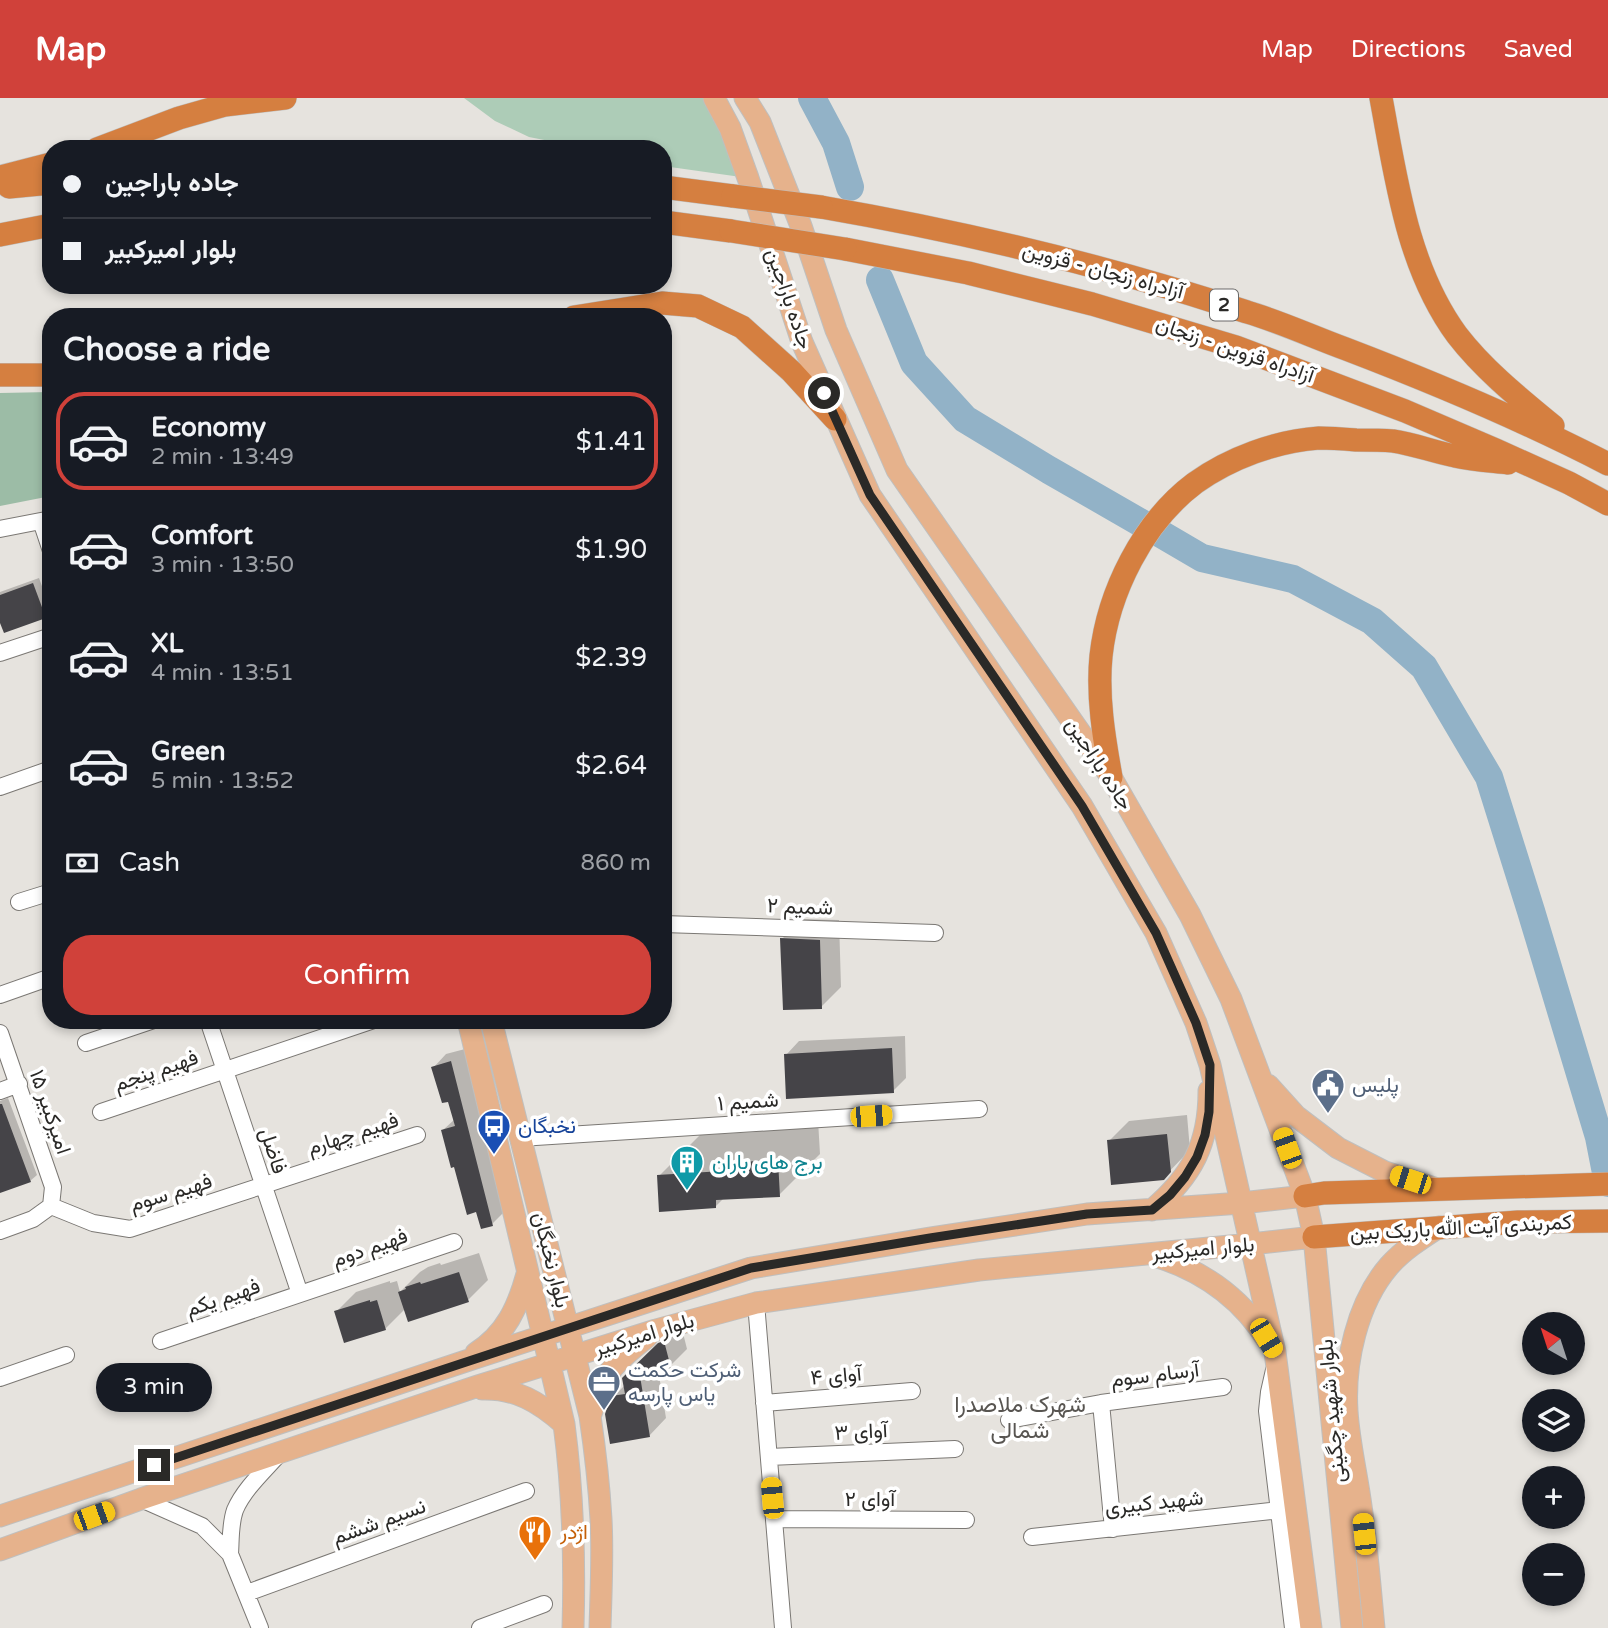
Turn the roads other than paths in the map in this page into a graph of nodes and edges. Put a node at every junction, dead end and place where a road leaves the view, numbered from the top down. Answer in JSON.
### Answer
{"nodes":[{"id":1,"x":285,"y":98,"type":"edge"},
{"id":2,"x":707,"y":98,"type":"edge"},
{"id":3,"x":714,"y":98,"type":"edge"},
{"id":4,"x":745,"y":98,"type":"edge"},
{"id":5,"x":756,"y":98,"type":"edge"},
{"id":6,"x":1381,"y":98,"type":"edge"},
{"id":7,"x":760,"y":122,"type":"junction"},
{"id":8,"x":730,"y":128,"type":"junction"},
{"id":9,"x":121,"y":140,"type":"edge"},
{"id":10,"x":42,"y":166,"type":"edge"},
{"id":11,"x":0,"y":177,"type":"edge"},
{"id":12,"x":42,"y":184,"type":"edge"},
{"id":13,"x":0,"y":188,"type":"edge"},
{"id":14,"x":672,"y":188,"type":"edge"},
{"id":15,"x":672,"y":223,"type":"edge"},
{"id":16,"x":42,"y":227,"type":"edge"},
{"id":17,"x":0,"y":235,"type":"edge"},
{"id":18,"x":631,"y":308,"type":"edge"},
{"id":19,"x":42,"y":375,"type":"edge"},
{"id":20,"x":0,"y":376,"type":"edge"},
{"id":21,"x":835,"y":419,"type":"junction"},
{"id":22,"x":1582,"y":451,"type":"junction"},
{"id":23,"x":1608,"y":464,"type":"edge"},
{"id":24,"x":1534,"y":467,"type":"junction"},
{"id":25,"x":1608,"y":503,"type":"edge"},
{"id":26,"x":42,"y":521,"type":"edge"},
{"id":27,"x":0,"y":529,"type":"edge"},
{"id":28,"x":42,"y":639,"type":"edge"},
{"id":29,"x":0,"y":653,"type":"edge"},
{"id":30,"x":42,"y":772,"type":"edge"},
{"id":31,"x":1111,"y":778,"type":"junction"},
{"id":32,"x":0,"y":787,"type":"edge"},
{"id":33,"x":42,"y":895,"type":"edge"},
{"id":34,"x":19,"y":902,"type":"dead end"},
{"id":35,"x":672,"y":924,"type":"edge"},
{"id":36,"x":934,"y":933,"type":"dead end"},
{"id":37,"x":42,"y":980,"type":"edge"},
{"id":38,"x":0,"y":995,"type":"edge"},
{"id":39,"x":127,"y":1029,"type":"edge"},
{"id":40,"x":211,"y":1029,"type":"edge"},
{"id":41,"x":347,"y":1029,"type":"edge"},
{"id":42,"x":470,"y":1029,"type":"edge"},
{"id":43,"x":493,"y":1029,"type":"edge"},
{"id":44,"x":0,"y":1033,"type":"edge"},
{"id":45,"x":86,"y":1043,"type":"dead end"},
{"id":46,"x":1210,"y":1065,"type":"junction"},
{"id":47,"x":225,"y":1070,"type":"junction"},
{"id":48,"x":1261,"y":1077,"type":"junction"},
{"id":49,"x":19,"y":1084,"type":"junction"},
{"id":50,"x":0,"y":1091,"type":"edge"},
{"id":51,"x":979,"y":1109,"type":"dead end"},
{"id":52,"x":101,"y":1112,"type":"dead end"},
{"id":53,"x":417,"y":1135,"type":"dead end"},
{"id":54,"x":520,"y":1138,"type":"junction"},
{"id":55,"x":1608,"y":1184,"type":"edge"},
{"id":56,"x":263,"y":1185,"type":"junction"},
{"id":57,"x":1436,"y":1189,"type":"junction"},
{"id":58,"x":1305,"y":1196,"type":"junction"},
{"id":59,"x":1241,"y":1203,"type":"junction"},
{"id":60,"x":51,"y":1206,"type":"junction"},
{"id":61,"x":1152,"y":1210,"type":"junction"},
{"id":62,"x":1608,"y":1221,"type":"edge"},
{"id":63,"x":1439,"y":1227,"type":"junction"},
{"id":64,"x":0,"y":1231,"type":"edge"},
{"id":65,"x":1314,"y":1237,"type":"junction"},
{"id":66,"x":454,"y":1242,"type":"dead end"},
{"id":67,"x":1251,"y":1244,"type":"junction"},
{"id":68,"x":1149,"y":1254,"type":"junction"},
{"id":69,"x":528,"y":1272,"type":"junction"},
{"id":70,"x":299,"y":1294,"type":"junction"},
{"id":71,"x":755,"y":1303,"type":"junction"},
{"id":72,"x":569,"y":1328,"type":"junction"},
{"id":73,"x":656,"y":1330,"type":"junction"},
{"id":74,"x":544,"y":1336,"type":"junction"},
{"id":75,"x":161,"y":1341,"type":"dead end"},
{"id":76,"x":66,"y":1356,"type":"dead end"},
{"id":77,"x":576,"y":1356,"type":"junction"},
{"id":78,"x":1276,"y":1356,"type":"junction"},
{"id":79,"x":467,"y":1360,"type":"junction"},
{"id":80,"x":550,"y":1364,"type":"junction"},
{"id":81,"x":0,"y":1378,"type":"edge"},
{"id":82,"x":1223,"y":1387,"type":"dead end"},
{"id":83,"x":474,"y":1388,"type":"junction"},
{"id":84,"x":912,"y":1391,"type":"dead end"},
{"id":85,"x":764,"y":1403,"type":"junction"},
{"id":86,"x":1101,"y":1403,"type":"junction"},
{"id":87,"x":590,"y":1416,"type":"junction"},
{"id":88,"x":1009,"y":1420,"type":"dead end"},
{"id":89,"x":564,"y":1423,"type":"junction"},
{"id":90,"x":955,"y":1449,"type":"dead end"},
{"id":91,"x":281,"y":1452,"type":"junction"},
{"id":92,"x":769,"y":1457,"type":"junction"},
{"id":93,"x":526,"y":1491,"type":"dead end"},
{"id":94,"x":141,"y":1499,"type":"junction"},
{"id":95,"x":1280,"y":1510,"type":"junction"},
{"id":96,"x":0,"y":1516,"type":"edge"},
{"id":97,"x":774,"y":1519,"type":"junction"},
{"id":98,"x":966,"y":1520,"type":"dead end"},
{"id":99,"x":1113,"y":1529,"type":"junction"},
{"id":100,"x":1032,"y":1537,"type":"dead end"},
{"id":101,"x":0,"y":1550,"type":"edge"},
{"id":102,"x":230,"y":1554,"type":"junction"},
{"id":103,"x":247,"y":1593,"type":"junction"},
{"id":104,"x":544,"y":1604,"type":"dead end"},
{"id":105,"x":260,"y":1628,"type":"edge"},
{"id":106,"x":480,"y":1628,"type":"edge"},
{"id":107,"x":573,"y":1628,"type":"edge"},
{"id":108,"x":600,"y":1628,"type":"edge"},
{"id":109,"x":783,"y":1628,"type":"edge"},
{"id":110,"x":1293,"y":1628,"type":"edge"},
{"id":111,"x":1311,"y":1628,"type":"edge"},
{"id":112,"x":1352,"y":1628,"type":"edge"},
{"id":113,"x":1374,"y":1628,"type":"edge"}],
"edges":[{"from":1,"to":9,"type":"highway"},
{"from":2,"to":8,"type":"main road","name":"جاده باراجین"},
{"from":3,"to":8,"type":"main road","name":"جاده باراجین"},
{"from":4,"to":7,"type":"main road","name":"جاده باراجین"},
{"from":5,"to":7,"type":"main road","name":"جاده باراجین"},
{"from":6,"to":22,"type":"highway"},
{"from":7,"to":31,"type":"main road","name":"جاده باراجین"},
{"from":8,"to":21,"type":"main road","name":"جاده باراجین"},
{"from":10,"to":11,"type":"highway"},
{"from":12,"to":13,"type":"highway"},
{"from":14,"to":22,"type":"highway","name":"آزادراه زنجان - قزوین","number":"2","bridge":true},
{"from":15,"to":24,"type":"highway","name":"آزادراه قزوین - زنجان","number":"2","bridge":true},
{"from":16,"to":17,"type":"highway"},
{"from":18,"to":21,"type":"highway"},
{"from":19,"to":20,"type":"highway"},
{"from":21,"to":46,"type":"main road","name":"جاده باراجین"},
{"from":22,"to":23,"type":"highway","name":"آزادراه زنجان - قزوین","number":"2"},
{"from":24,"to":25,"type":"highway","name":"آزادراه قزوین - زنجان","number":"2"},
{"from":24,"to":31,"type":"highway"},
{"from":26,"to":27,"type":"street"},
{"from":28,"to":29,"type":"street"},
{"from":30,"to":32,"type":"street"},
{"from":31,"to":48,"type":"main road","name":"جاده باراجین"},
{"from":33,"to":34,"type":"street"},
{"from":35,"to":36,"type":"street","name":"شمیم ۲"},
{"from":37,"to":38,"type":"street"},
{"from":39,"to":45,"type":"street"},
{"from":40,"to":47,"type":"street","name":"فاضل"},
{"from":41,"to":47,"type":"street","name":"فهیم پنجم"},
{"from":42,"to":69,"type":"main road","name":"بلوار نخبگان"},
{"from":43,"to":54,"type":"main road","name":"بلوار نخبگان"},
{"from":44,"to":49,"type":"street","name":"امیرکبیر ۱۵"},
{"from":46,"to":59,"type":"main road","name":"جاده باراجین"},
{"from":46,"to":61,"type":"main road"},
{"from":47,"to":52,"type":"street","name":"فهیم پنجم"},
{"from":47,"to":56,"type":"street","name":"فاضل"},
{"from":48,"to":57,"type":"main road"},
{"from":48,"to":58,"type":"main road","name":"جاده باراجین"},
{"from":49,"to":50,"type":"street"},
{"from":49,"to":60,"type":"street","name":"امیرکبیر ۱۵"},
{"from":51,"to":54,"type":"street","name":"شمیم ۱"},
{"from":53,"to":56,"type":"street","name":"فهیم چهارم"},
{"from":54,"to":72,"type":"main road","name":"بلوار نخبگان"},
{"from":55,"to":57,"type":"highway","name":"کمربندی آیت الله باریک بین"},
{"from":56,"to":60,"type":"street","name":"فهیم سوم"},
{"from":56,"to":70,"type":"street","name":"فاضل"},
{"from":57,"to":58,"type":"highway","name":"کمربندی آیت الله باریک بین"},
{"from":58,"to":59,"type":"main road","name":"بلوار امیرکبیر"},
{"from":58,"to":65,"type":"main road","name":"بلوار شهید چگینی"},
{"from":59,"to":61,"type":"main road","name":"بلوار امیرکبیر"},
{"from":59,"to":67,"type":"main road","name":"جاده باراجین"},
{"from":60,"to":64,"type":"street"},
{"from":61,"to":72,"type":"main road","name":"بلوار امیرکبیر"},
{"from":62,"to":63,"type":"highway","name":"کمربندی آیت الله باریک بین"},
{"from":63,"to":65,"type":"highway","name":"کمربندی آیت الله باریک بین"},
{"from":63,"to":113,"type":"main road"},
{"from":65,"to":67,"type":"main road","name":"بلوار امیرکبیر"},
{"from":65,"to":112,"type":"main road","name":"بلوار شهید چگینی"},
{"from":66,"to":70,"type":"street","name":"فهیم دوم"},
{"from":67,"to":68,"type":"main road","name":"بلوار امیرکبیر"},
{"from":67,"to":78,"type":"main road"},
{"from":68,"to":71,"type":"main road","name":"بلوار امیرکبیر"},
{"from":68,"to":78,"type":"main road"},
{"from":69,"to":74,"type":"main road","name":"بلوار نخبگان"},
{"from":69,"to":79,"type":"main road"},
{"from":70,"to":75,"type":"street","name":"فهیم یکم"},
{"from":71,"to":73,"type":"main road","name":"بلوار امیرکبیر"},
{"from":71,"to":85,"type":"street"},
{"from":72,"to":74,"type":"main road","name":"بلوار امیرکبیر"},
{"from":72,"to":77,"type":"main road","name":"بلوار نخبگان"},
{"from":73,"to":77,"type":"main road","name":"بلوار امیرکبیر"},
{"from":73,"to":87,"type":"main road"},
{"from":74,"to":79,"type":"main road","name":"بلوار امیرکبیر"},
{"from":74,"to":80,"type":"main road","name":"بلوار نخبگان"},
{"from":76,"to":81,"type":"street"},
{"from":77,"to":80,"type":"main road","name":"بلوار امیرکبیر"},
{"from":77,"to":87,"type":"main road","name":"بلوار نخبگان"},
{"from":78,"to":95,"type":"street"},
{"from":78,"to":111,"type":"main road"},
{"from":79,"to":83,"type":"main road"},
{"from":79,"to":96,"type":"main road","name":"بلوار امیرکبیر"},
{"from":80,"to":83,"type":"main road","name":"بلوار امیرکبیر"},
{"from":80,"to":89,"type":"main road","name":"بلوار نخبگان"},
{"from":82,"to":86,"type":"street","name":"آرسام سوم"},
{"from":83,"to":89,"type":"main road"},
{"from":83,"to":91,"type":"main road","name":"بلوار امیرکبیر"},
{"from":84,"to":85,"type":"street","name":"آوای ۴"},
{"from":85,"to":92,"type":"street"},
{"from":86,"to":88,"type":"street","name":"آرسام سوم"},
{"from":86,"to":99,"type":"street"},
{"from":87,"to":108,"type":"main road","name":"بلوار نخبگان"},
{"from":89,"to":107,"type":"main road","name":"بلوار نخبگان"},
{"from":90,"to":92,"type":"street","name":"آوای ۳"},
{"from":91,"to":94,"type":"main road","name":"بلوار امیرکبیر"},
{"from":91,"to":102,"type":"street"},
{"from":92,"to":97,"type":"street"},
{"from":93,"to":103,"type":"street","name":"نسیم ششم"},
{"from":94,"to":101,"type":"main road","name":"بلوار امیرکبیر"},
{"from":94,"to":102,"type":"street"},
{"from":95,"to":99,"type":"street","name":"شهید کبیری"},
{"from":95,"to":110,"type":"street"},
{"from":97,"to":98,"type":"street","name":"آوای ۲"},
{"from":97,"to":109,"type":"street"},
{"from":99,"to":100,"type":"street","name":"شهید کبیری"},
{"from":102,"to":103,"type":"street"},
{"from":103,"to":105,"type":"street"},
{"from":104,"to":106,"type":"street"}]}
